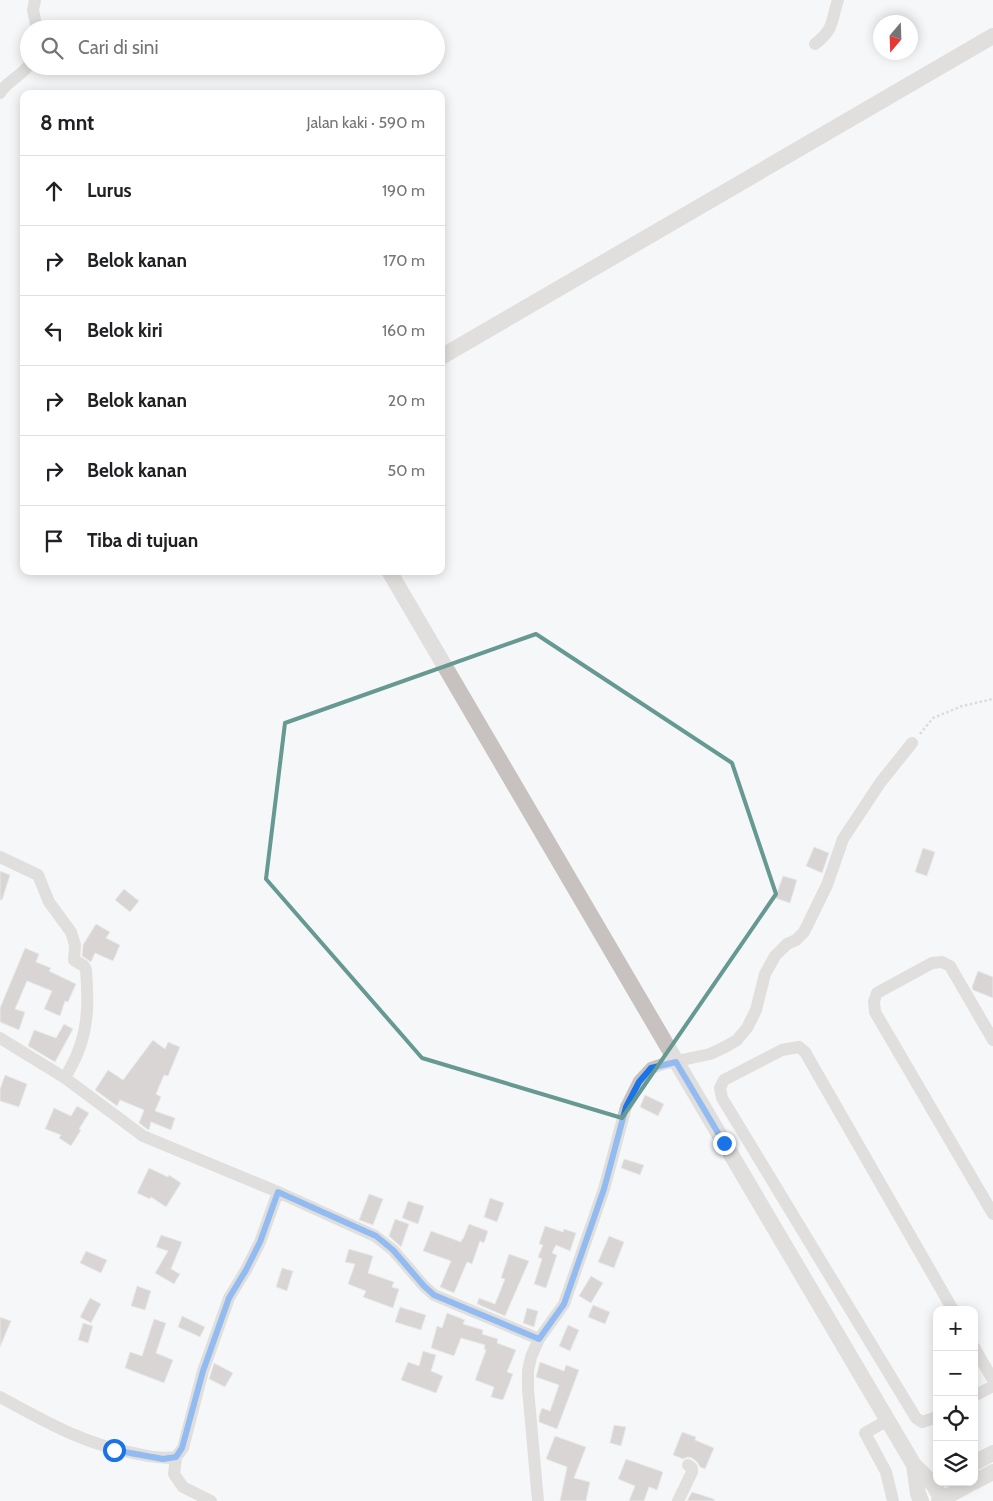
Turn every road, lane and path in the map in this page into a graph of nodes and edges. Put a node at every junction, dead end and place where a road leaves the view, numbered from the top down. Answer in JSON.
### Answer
{"nodes":[{"id":1,"x":35,"y":0,"type":"edge"},
{"id":2,"x":838,"y":0,"type":"edge"},
{"id":3,"x":35,"y":20,"type":"edge"},
{"id":4,"x":993,"y":36,"type":"edge"},
{"id":5,"x":815,"y":44,"type":"dead end"},
{"id":6,"x":20,"y":75,"type":"edge"},
{"id":7,"x":0,"y":93,"type":"edge"},
{"id":8,"x":445,"y":355,"type":"edge"},
{"id":9,"x":391,"y":575,"type":"edge"},
{"id":10,"x":993,"y":699,"type":"edge"},
{"id":11,"x":912,"y":743,"type":"joint"},
{"id":12,"x":0,"y":857,"type":"edge"},
{"id":13,"x":0,"y":1038,"type":"edge"},
{"id":14,"x":993,"y":1040,"type":"edge"},
{"id":15,"x":676,"y":1062,"type":"junction"},
{"id":16,"x":65,"y":1078,"type":"junction"},
{"id":17,"x":278,"y":1192,"type":"junction"},
{"id":18,"x":993,"y":1214,"type":"edge"},
{"id":19,"x":951,"y":1306,"type":"edge"},
{"id":20,"x":539,"y":1339,"type":"junction"},
{"id":21,"x":976,"y":1351,"type":"edge"},
{"id":22,"x":993,"y":1380,"type":"edge"},
{"id":23,"x":993,"y":1386,"type":"edge"},
{"id":24,"x":978,"y":1394,"type":"edge"},
{"id":25,"x":0,"y":1397,"type":"edge"},
{"id":26,"x":933,"y":1418,"type":"edge"},
{"id":27,"x":888,"y":1420,"type":"junction"},
{"id":28,"x":993,"y":1453,"type":"edge"},
{"id":29,"x":176,"y":1457,"type":"junction"},
{"id":30,"x":978,"y":1461,"type":"edge"},
{"id":31,"x":688,"y":1464,"type":"dead end"},
{"id":32,"x":914,"y":1465,"type":"junction"},
{"id":33,"x":993,"y":1472,"type":"edge"},
{"id":34,"x":978,"y":1480,"type":"edge"},
{"id":35,"x":933,"y":1481,"type":"edge"},
{"id":36,"x":933,"y":1485,"type":"edge"},
{"id":37,"x":936,"y":1486,"type":"edge"},
{"id":38,"x":966,"y":1486,"type":"edge"},
{"id":39,"x":920,"y":1498,"type":"edge"},
{"id":40,"x":941,"y":1500,"type":"edge"},
{"id":41,"x":211,"y":1501,"type":"edge"},
{"id":42,"x":538,"y":1501,"type":"edge"},
{"id":43,"x":678,"y":1501,"type":"edge"},
{"id":44,"x":893,"y":1501,"type":"edge"}],
"edges":[{"from":1,"to":3,"type":"street"},
{"from":2,"to":5,"type":"street"},
{"from":4,"to":8,"type":"street"},
{"from":6,"to":7,"type":"street"},
{"from":9,"to":15,"type":"street"},
{"from":10,"to":11,"type":"path"},
{"from":11,"to":15,"type":"street"},
{"from":12,"to":16,"type":"street"},
{"from":13,"to":16,"type":"street"},
{"from":14,"to":18,"type":"street"},
{"from":15,"to":20,"type":"street"},
{"from":15,"to":27,"type":"street"},
{"from":16,"to":17,"type":"street"},
{"from":17,"to":20,"type":"street"},
{"from":17,"to":29,"type":"street"},
{"from":19,"to":26,"type":"street"},
{"from":20,"to":42,"type":"street"},
{"from":21,"to":22,"type":"street"},
{"from":23,"to":24,"type":"street"},
{"from":25,"to":29,"type":"street"},
{"from":27,"to":32,"type":"street"},
{"from":27,"to":44,"type":"street"},
{"from":28,"to":30,"type":"street"},
{"from":29,"to":41,"type":"street"},
{"from":31,"to":43,"type":"street"},
{"from":32,"to":35,"type":"street"},
{"from":32,"to":39,"type":"street"},
{"from":33,"to":34,"type":"street"},
{"from":36,"to":39,"type":"street"},
{"from":37,"to":40,"type":"street"},
{"from":38,"to":40,"type":"street"}]}
